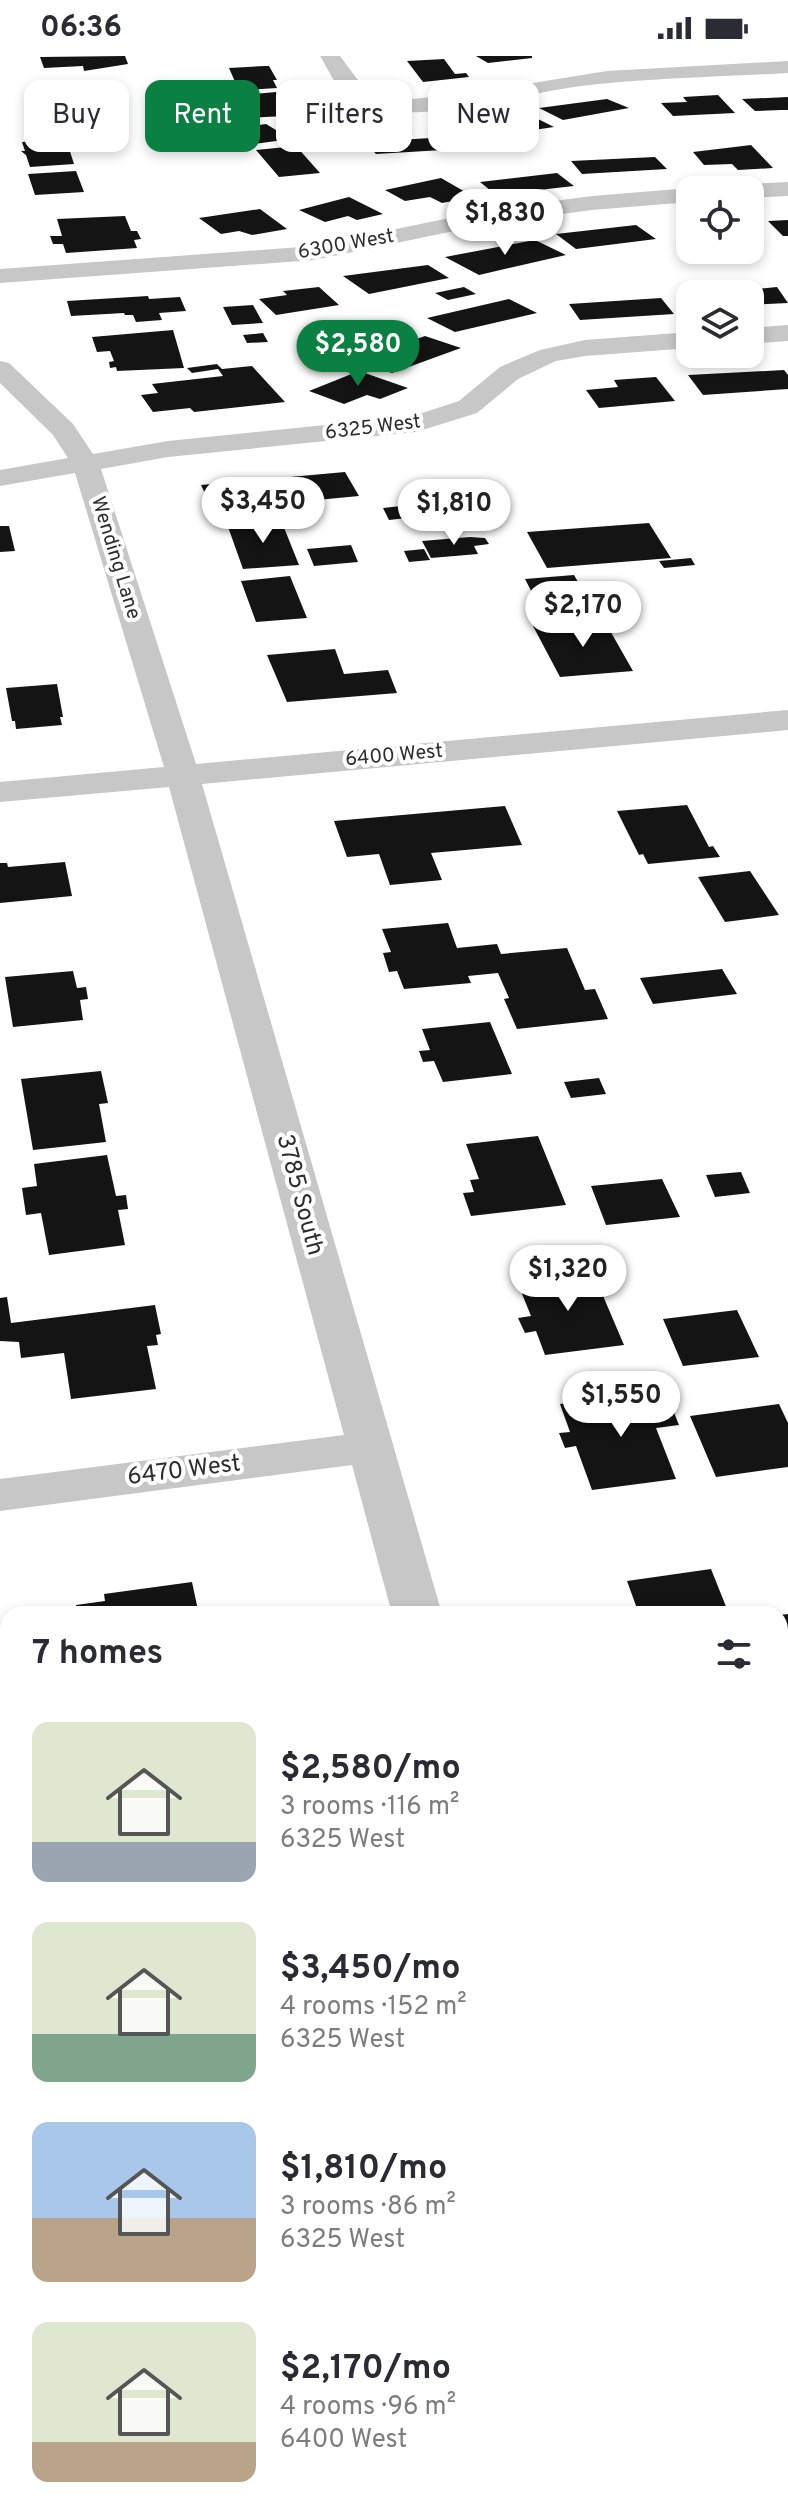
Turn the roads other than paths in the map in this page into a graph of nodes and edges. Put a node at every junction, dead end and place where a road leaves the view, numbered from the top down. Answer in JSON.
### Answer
{"nodes":[{"id":1,"x":330,"y":56,"type":"edge"},
{"id":2,"x":788,"y":67,"type":"edge"},
{"id":3,"x":788,"y":189,"type":"edge"},
{"id":4,"x":764,"y":190,"type":"edge"},
{"id":5,"x":676,"y":196,"type":"edge"},
{"id":6,"x":0,"y":276,"type":"edge"},
{"id":7,"x":788,"y":333,"type":"edge"},
{"id":8,"x":764,"y":335,"type":"edge"},
{"id":9,"x":676,"y":341,"type":"edge"},
{"id":10,"x":0,"y":369,"type":"edge"},
{"id":11,"x":86,"y":464,"type":"junction"},
{"id":12,"x":0,"y":478,"type":"edge"},
{"id":13,"x":788,"y":720,"type":"edge"},
{"id":14,"x":183,"y":775,"type":"junction"},
{"id":15,"x":0,"y":792,"type":"edge"},
{"id":16,"x":368,"y":1447,"type":"junction"},
{"id":17,"x":0,"y":1495,"type":"edge"},
{"id":18,"x":415,"y":1606,"type":"edge"}],
"edges":[{"from":1,"to":2,"type":"street"},
{"from":3,"to":4,"type":"street"},
{"from":5,"to":6,"type":"street","name":"6300 West"},
{"from":7,"to":8,"type":"street"},
{"from":9,"to":11,"type":"street","name":"6325 West"},
{"from":10,"to":11,"type":"street","name":"Wending Lane"},
{"from":11,"to":12,"type":"street","name":"6325 West"},
{"from":11,"to":14,"type":"street","name":"Wending Lane"},
{"from":13,"to":14,"type":"street","name":"6400 West"},
{"from":14,"to":15,"type":"street","name":"6400 West"},
{"from":14,"to":16,"type":"street","name":"3785 South"},
{"from":16,"to":17,"type":"street","name":"6470 West"},
{"from":16,"to":18,"type":"street","name":"3785 South"}]}
